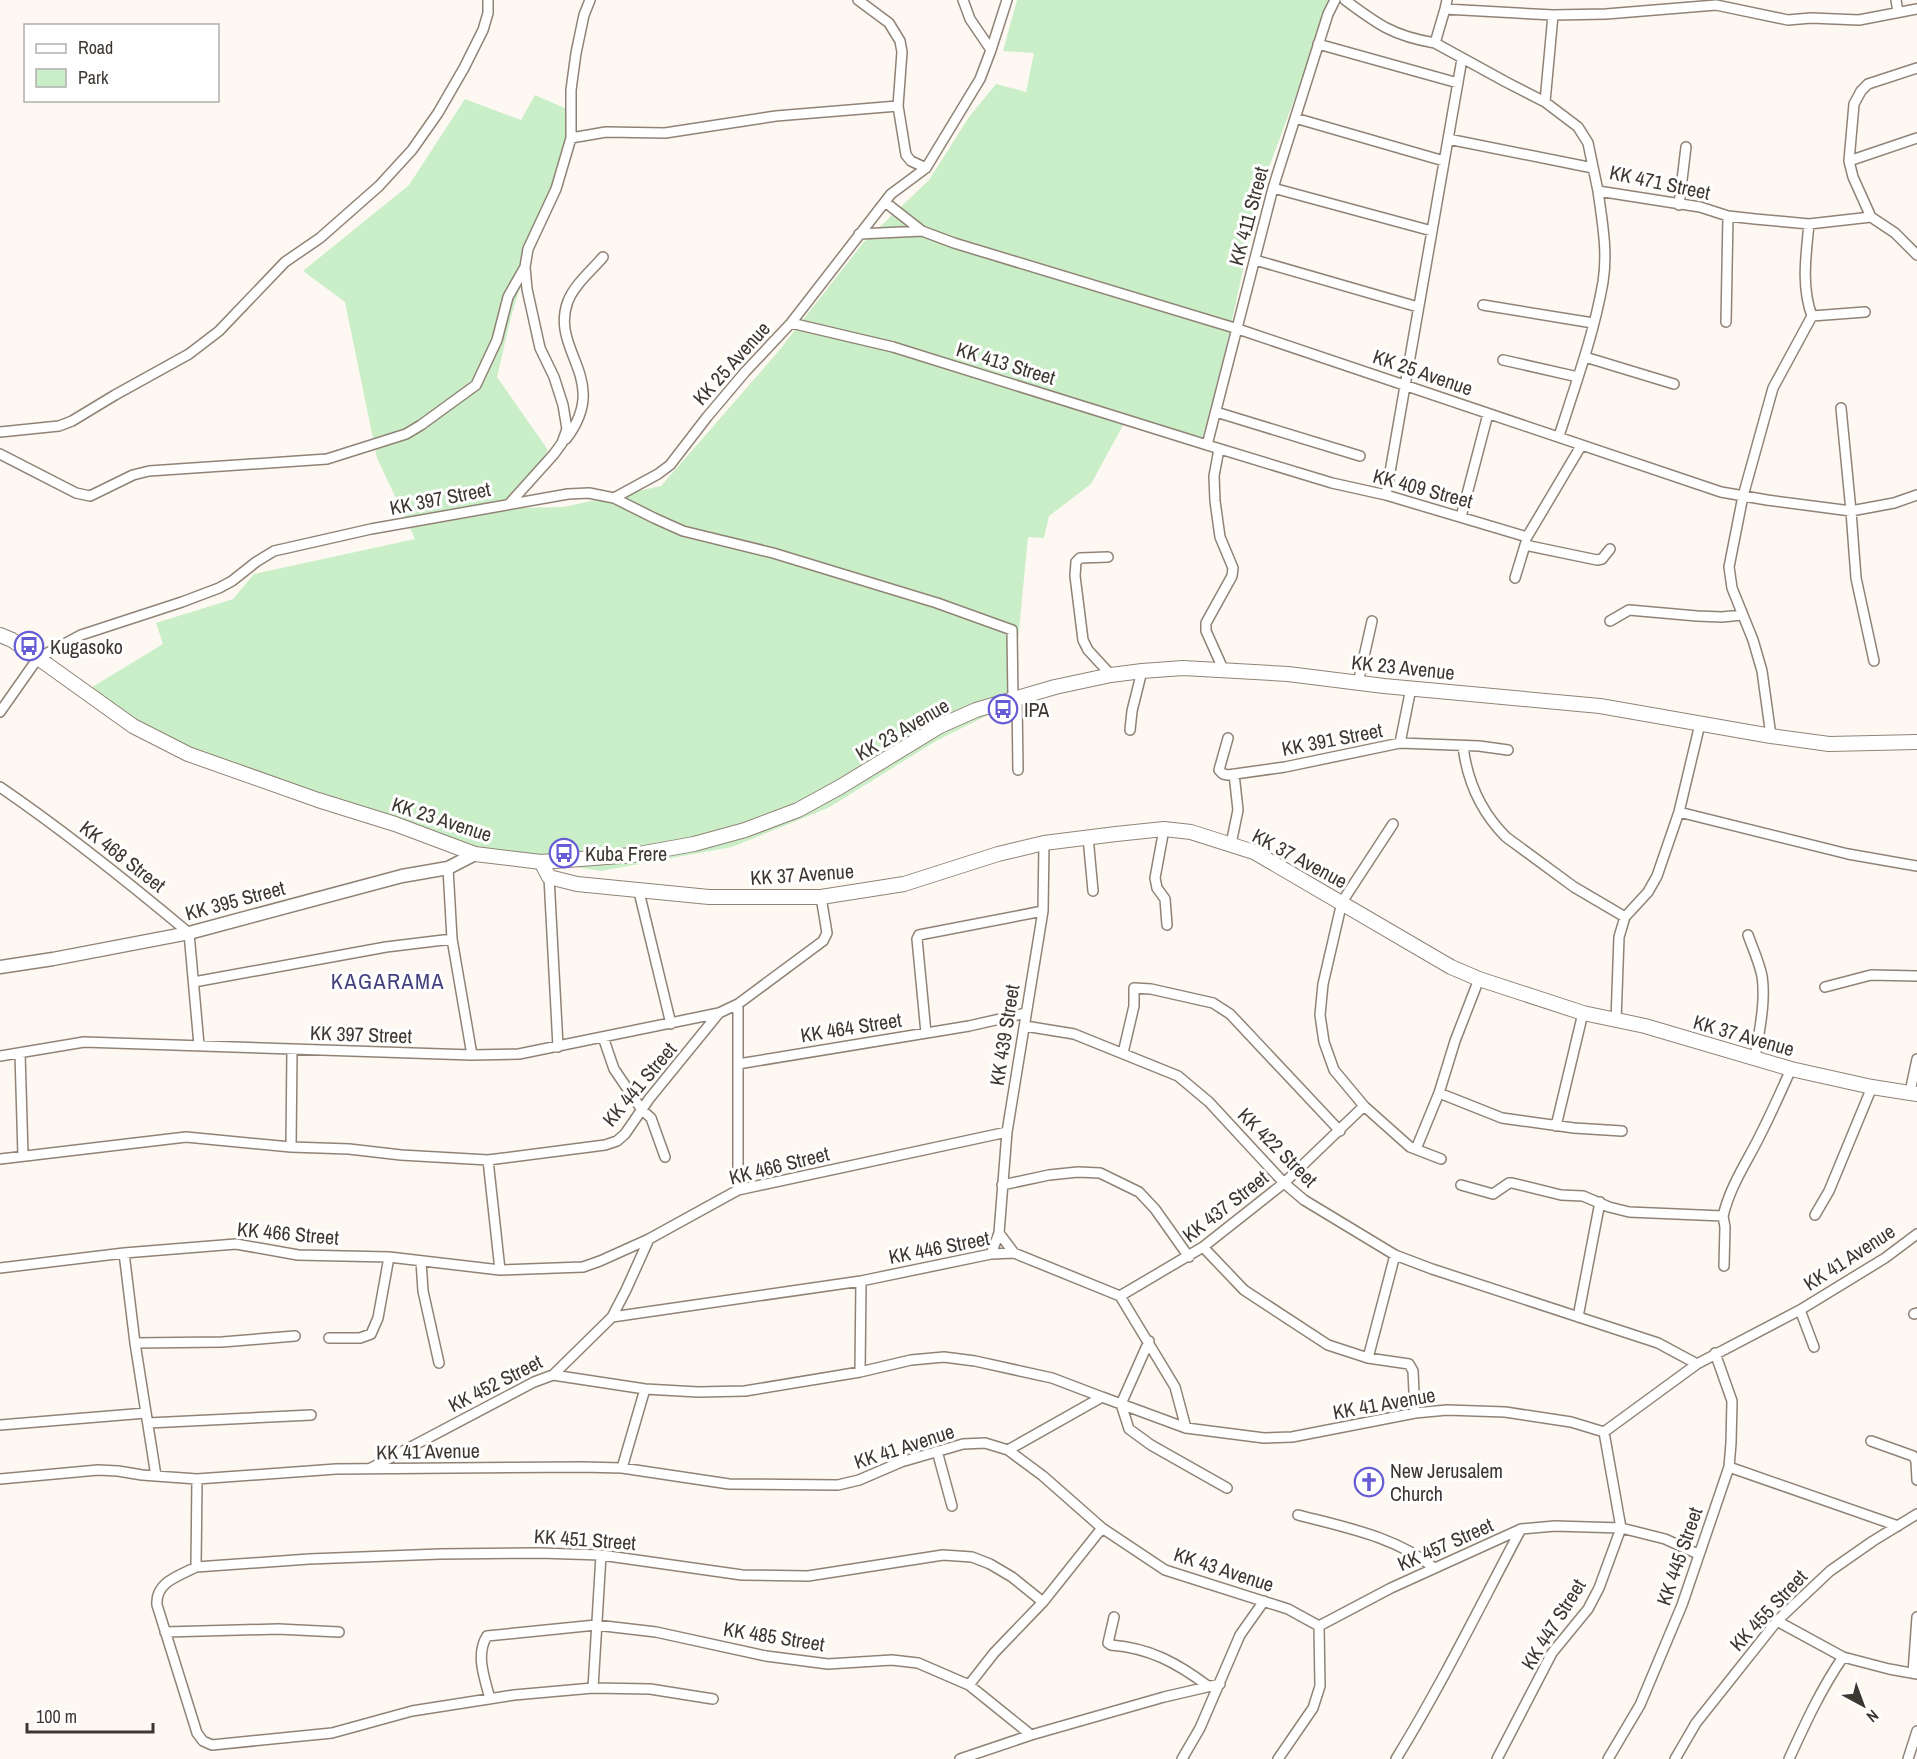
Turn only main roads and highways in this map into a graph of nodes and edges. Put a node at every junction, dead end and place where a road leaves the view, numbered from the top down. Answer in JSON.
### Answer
{"nodes":[{"id":1,"x":0,"y":635,"type":"edge"},
{"id":2,"x":1917,"y":742,"type":"edge"},
{"id":3,"x":541,"y":862,"type":"junction"},
{"id":4,"x":1913,"y":1093,"type":"edge"}],
"edges":[{"from":1,"to":3,"type":"main road","name":"KK 23 Avenue"},
{"from":2,"to":3,"type":"main road","name":"KK 23 Avenue"},
{"from":3,"to":4,"type":"main road","name":"KK 37 Avenue"}]}
